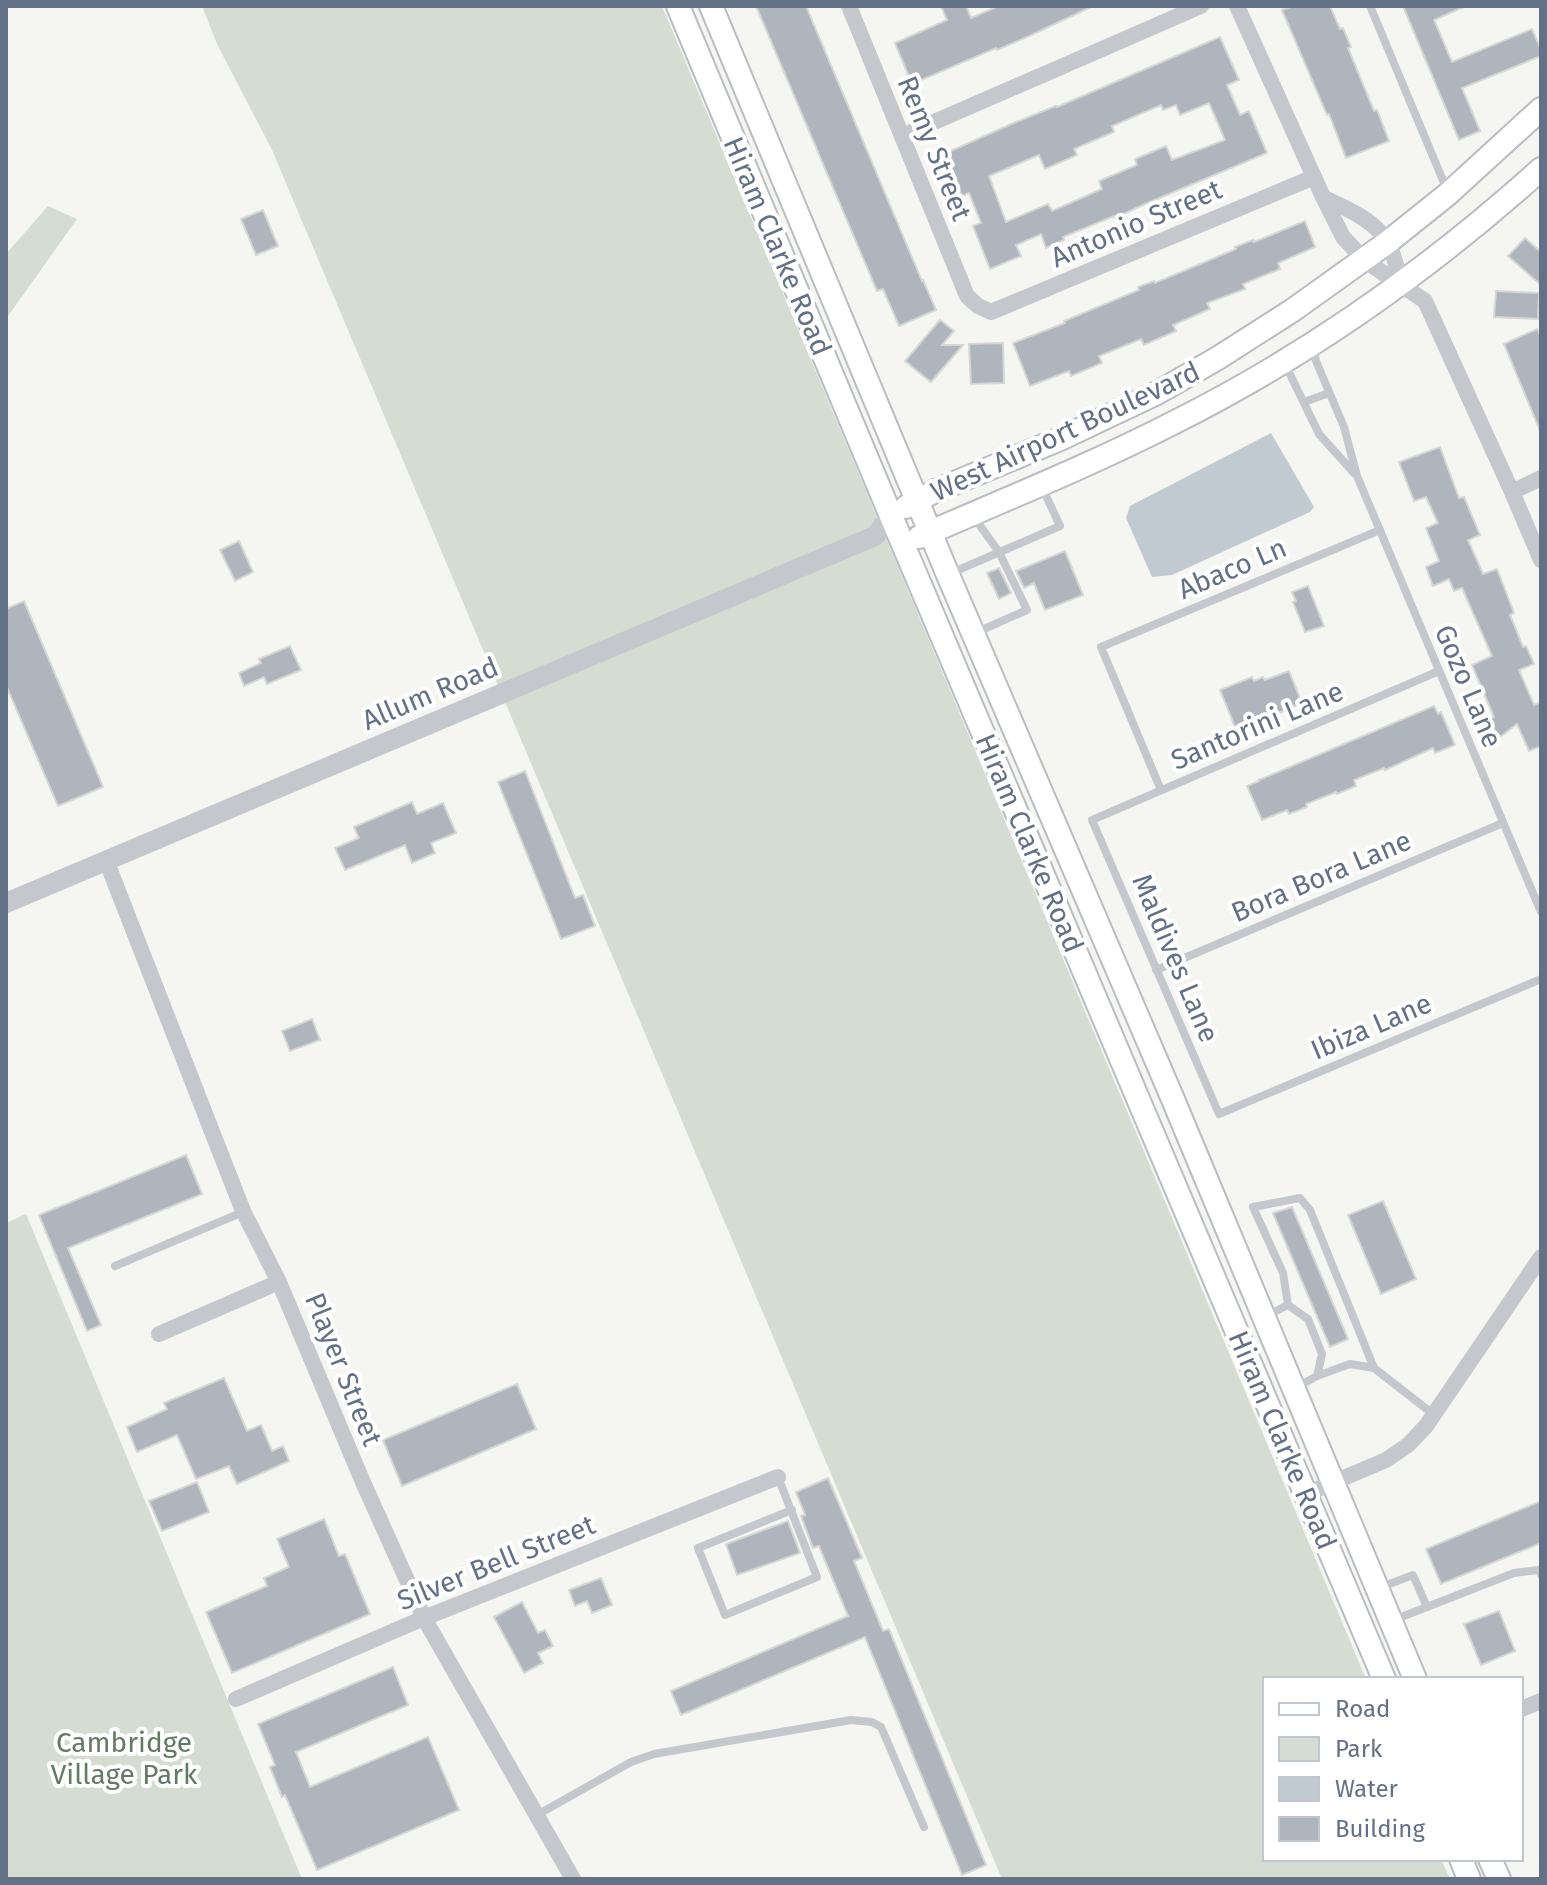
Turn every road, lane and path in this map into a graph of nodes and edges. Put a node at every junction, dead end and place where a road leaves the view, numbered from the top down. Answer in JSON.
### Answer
{"nodes":[{"id":1,"x":678,"y":6,"type":"edge"},
{"id":2,"x":711,"y":6,"type":"edge"},
{"id":3,"x":849,"y":6,"type":"edge"},
{"id":4,"x":1201,"y":6,"type":"edge"},
{"id":5,"x":1237,"y":6,"type":"edge"},
{"id":6,"x":1370,"y":6,"type":"edge"},
{"id":7,"x":1541,"y":109,"type":"edge"},
{"id":8,"x":902,"y":136,"type":"junction"},
{"id":9,"x":1541,"y":169,"type":"edge"},
{"id":10,"x":1314,"y":177,"type":"junction"},
{"id":11,"x":785,"y":184,"type":"junction"},
{"id":12,"x":1448,"y":194,"type":"junction"},
{"id":13,"x":757,"y":195,"type":"junction"},
{"id":14,"x":1323,"y":197,"type":"junction"},
{"id":15,"x":1388,"y":242,"type":"junction"},
{"id":16,"x":1364,"y":260,"type":"junction"},
{"id":17,"x":1401,"y":284,"type":"junction"},
{"id":18,"x":978,"y":306,"type":"joint"},
{"id":19,"x":1313,"y":344,"type":"junction"},
{"id":20,"x":1284,"y":362,"type":"junction"},
{"id":21,"x":1329,"y":393,"type":"junction"},
{"id":22,"x":1304,"y":402,"type":"junction"},
{"id":23,"x":1357,"y":476,"type":"junction"},
{"id":24,"x":1541,"y":478,"type":"edge"},
{"id":25,"x":1041,"y":485,"type":"junction"},
{"id":26,"x":1512,"y":492,"type":"junction"},
{"id":27,"x":917,"y":501,"type":"junction"},
{"id":28,"x":972,"y":515,"type":"junction"},
{"id":29,"x":891,"y":516,"type":"junction"},
{"id":30,"x":1380,"y":530,"type":"junction"},
{"id":31,"x":931,"y":532,"type":"junction"},
{"id":32,"x":875,"y":536,"type":"junction"},
{"id":33,"x":904,"y":544,"type":"junction"},
{"id":34,"x":999,"y":552,"type":"junction"},
{"id":35,"x":1541,"y":560,"type":"edge"},
{"id":36,"x":948,"y":575,"type":"junction"},
{"id":37,"x":974,"y":634,"type":"junction"},
{"id":38,"x":1439,"y":671,"type":"junction"},
{"id":39,"x":1161,"y":790,"type":"junction"},
{"id":40,"x":1043,"y":794,"type":"junction"},
{"id":41,"x":1014,"y":806,"type":"junction"},
{"id":42,"x":1092,"y":820,"type":"joint"},
{"id":43,"x":1503,"y":823,"type":"junction"},
{"id":44,"x":106,"y":860,"type":"junction"},
{"id":45,"x":6,"y":903,"type":"edge"},
{"id":46,"x":1541,"y":912,"type":"edge"},
{"id":47,"x":1156,"y":970,"type":"junction"},
{"id":48,"x":1541,"y":979,"type":"edge"},
{"id":49,"x":1130,"y":999,"type":"junction"},
{"id":50,"x":1102,"y":1011,"type":"junction"},
{"id":51,"x":1219,"y":1114,"type":"joint"},
{"id":52,"x":1219,"y":1209,"type":"junction"},
{"id":53,"x":243,"y":1211,"type":"junction"},
{"id":54,"x":1190,"y":1220,"type":"junction"},
{"id":55,"x":1541,"y":1257,"type":"edge"},
{"id":56,"x":115,"y":1266,"type":"dead end"},
{"id":57,"x":279,"y":1282,"type":"junction"},
{"id":58,"x":1288,"y":1305,"type":"junction"},
{"id":59,"x":1263,"y":1318,"type":"junction"},
{"id":60,"x":159,"y":1334,"type":"dead end"},
{"id":61,"x":1374,"y":1368,"type":"junction"},
{"id":62,"x":1317,"y":1376,"type":"junction"},
{"id":63,"x":1294,"y":1389,"type":"junction"},
{"id":64,"x":1434,"y":1414,"type":"junction"},
{"id":65,"x":778,"y":1477,"type":"joint"},
{"id":66,"x":1333,"y":1482,"type":"junction"},
{"id":67,"x":1306,"y":1494,"type":"junction"},
{"id":68,"x":792,"y":1510,"type":"junction"},
{"id":69,"x":1541,"y":1575,"type":"edge"},
{"id":70,"x":1378,"y":1588,"type":"junction"},
{"id":71,"x":1427,"y":1607,"type":"junction"},
{"id":72,"x":424,"y":1618,"type":"junction"},
{"id":73,"x":1391,"y":1621,"type":"junction"},
{"id":74,"x":1383,"y":1677,"type":"edge"},
{"id":75,"x":1414,"y":1677,"type":"edge"},
{"id":76,"x":236,"y":1699,"type":"dead end"},
{"id":77,"x":537,"y":1815,"type":"junction"},
{"id":78,"x":924,"y":1827,"type":"dead end"},
{"id":79,"x":573,"y":1879,"type":"edge"}],
"edges":[{"from":1,"to":13,"type":"main road","name":"Hiram Clarke Road"},
{"from":2,"to":11,"type":"main road","name":"Hiram Clarke Road"},
{"from":3,"to":8,"type":"street","name":"Remy Street"},
{"from":4,"to":8,"type":"street"},
{"from":5,"to":10,"type":"street"},
{"from":6,"to":12,"type":"lane"},
{"from":7,"to":12,"type":"main road","name":"West Airport Boulevard"},
{"from":8,"to":18,"type":"street","name":"Remy Street"},
{"from":9,"to":17,"type":"main road","name":"West Airport Boulevard"},
{"from":10,"to":14,"type":"street"},
{"from":10,"to":18,"type":"street","name":"Antonio Street"},
{"from":11,"to":13,"type":"main road"},
{"from":11,"to":27,"type":"main road","name":"Hiram Clarke Road"},
{"from":12,"to":15,"type":"main road","name":"West Airport Boulevard"},
{"from":13,"to":29,"type":"main road","name":"Hiram Clarke Road"},
{"from":14,"to":15,"type":"street"},
{"from":14,"to":16,"type":"street"},
{"from":15,"to":16,"type":"main road","name":"West Airport Boulevard"},
{"from":15,"to":17,"type":"street"},
{"from":16,"to":17,"type":"street"},
{"from":16,"to":27,"type":"main road","name":"West Airport Boulevard"},
{"from":17,"to":19,"type":"main road","name":"West Airport Boulevard"},
{"from":17,"to":26,"type":"street"},
{"from":19,"to":20,"type":"main road","name":"West Airport Boulevard"},
{"from":19,"to":21,"type":"lane"},
{"from":20,"to":22,"type":"lane"},
{"from":20,"to":25,"type":"main road","name":"West Airport Boulevard"},
{"from":21,"to":22,"type":"lane"},
{"from":21,"to":23,"type":"lane"},
{"from":22,"to":23,"type":"lane"},
{"from":23,"to":30,"type":"lane","name":"Gozo Lane"},
{"from":24,"to":26,"type":"street"},
{"from":25,"to":28,"type":"main road","name":"West Airport Boulevard"},
{"from":25,"to":34,"type":"lane"},
{"from":26,"to":35,"type":"street"},
{"from":27,"to":29,"type":"main road","name":"West Airport Boulevard"},
{"from":27,"to":31,"type":"main road","name":"Hiram Clarke Road"},
{"from":28,"to":31,"type":"main road","name":"West Airport Boulevard"},
{"from":28,"to":34,"type":"lane"},
{"from":29,"to":32,"type":"street","name":"Allum Road"},
{"from":29,"to":33,"type":"main road","name":"Hiram Clarke Road"},
{"from":30,"to":38,"type":"lane","name":"Gozo Lane"},
{"from":30,"to":39,"type":"lane","name":"Abaco Ln"},
{"from":31,"to":33,"type":"main road","name":"West Airport Boulevard"},
{"from":31,"to":36,"type":"main road","name":"Hiram Clarke Road"},
{"from":32,"to":33,"type":"street"},
{"from":32,"to":44,"type":"street","name":"Allum Road"},
{"from":33,"to":41,"type":"main road","name":"Hiram Clarke Road"},
{"from":34,"to":36,"type":"lane"},
{"from":34,"to":37,"type":"lane"},
{"from":36,"to":37,"type":"main road","name":"Hiram Clarke Road"},
{"from":37,"to":40,"type":"main road","name":"Hiram Clarke Road"},
{"from":38,"to":39,"type":"lane","name":"Santorini Lane"},
{"from":38,"to":43,"type":"lane","name":"Gozo Lane"},
{"from":39,"to":42,"type":"lane","name":"Santorini Lane"},
{"from":40,"to":41,"type":"main road"},
{"from":40,"to":49,"type":"main road","name":"Hiram Clarke Road"},
{"from":41,"to":50,"type":"main road","name":"Hiram Clarke Road"},
{"from":42,"to":47,"type":"lane","name":"Maldives Lane"},
{"from":43,"to":46,"type":"lane","name":"Gozo Lane"},
{"from":43,"to":47,"type":"lane","name":"Bora Bora Lane"},
{"from":44,"to":45,"type":"street","name":"Allum Road"},
{"from":44,"to":53,"type":"street","name":"Player Street"},
{"from":47,"to":51,"type":"lane","name":"Maldives Lane"},
{"from":48,"to":51,"type":"lane","name":"Ibiza Lane"},
{"from":49,"to":50,"type":"main road"},
{"from":49,"to":52,"type":"main road","name":"Hiram Clarke Road"},
{"from":50,"to":54,"type":"main road","name":"Hiram Clarke Road"},
{"from":52,"to":54,"type":"main road"},
{"from":52,"to":59,"type":"main road","name":"Hiram Clarke Road"},
{"from":53,"to":56,"type":"lane"},
{"from":53,"to":57,"type":"street","name":"Player Street"},
{"from":54,"to":67,"type":"main road","name":"Hiram Clarke Road"},
{"from":55,"to":64,"type":"street"},
{"from":57,"to":60,"type":"street"},
{"from":57,"to":72,"type":"street","name":"Player Street"},
{"from":58,"to":59,"type":"lane"},
{"from":58,"to":61,"type":"lane"},
{"from":58,"to":62,"type":"lane"},
{"from":59,"to":63,"type":"main road","name":"Hiram Clarke Road"},
{"from":61,"to":62,"type":"lane"},
{"from":61,"to":64,"type":"lane"},
{"from":62,"to":63,"type":"lane"},
{"from":63,"to":66,"type":"main road","name":"Hiram Clarke Road"},
{"from":64,"to":66,"type":"street"},
{"from":65,"to":68,"type":"lane"},
{"from":65,"to":72,"type":"street","name":"Silver Bell Street"},
{"from":66,"to":67,"type":"street"},
{"from":66,"to":70,"type":"main road","name":"Hiram Clarke Road"},
{"from":67,"to":74,"type":"main road","name":"Hiram Clarke Road"},
{"from":68,"to":68,"type":"lane"},
{"from":69,"to":71,"type":"lane"},
{"from":70,"to":71,"type":"lane"},
{"from":70,"to":73,"type":"main road","name":"Hiram Clarke Road"},
{"from":71,"to":73,"type":"lane"},
{"from":72,"to":76,"type":"street","name":"Silver Bell Street"},
{"from":72,"to":77,"type":"street","name":"Player Street"},
{"from":73,"to":75,"type":"main road","name":"Hiram Clarke Road"},
{"from":77,"to":78,"type":"lane"},
{"from":77,"to":79,"type":"street","name":"Player Street"}]}
